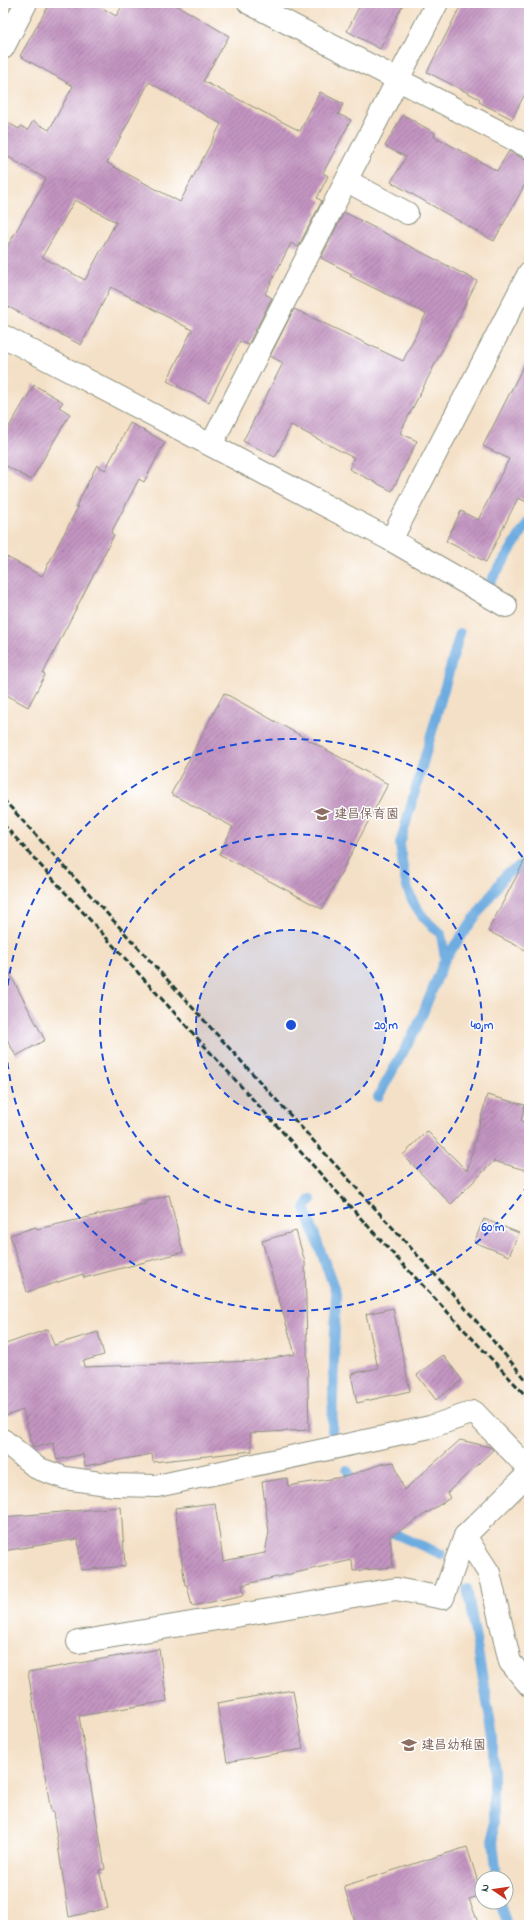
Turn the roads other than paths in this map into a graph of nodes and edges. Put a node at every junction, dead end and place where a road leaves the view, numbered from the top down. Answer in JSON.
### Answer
{"nodes":[{"id":1,"x":26,"y":3,"type":"edge"},
{"id":2,"x":249,"y":3,"type":"edge"},
{"id":3,"x":437,"y":3,"type":"edge"},
{"id":4,"x":272,"y":8,"type":"edge"},
{"id":5,"x":3,"y":48,"type":"edge"},
{"id":6,"x":398,"y":81,"type":"junction"},
{"id":7,"x":529,"y":147,"type":"edge"},
{"id":8,"x":347,"y":181,"type":"junction"},
{"id":9,"x":407,"y":213,"type":"dead end"},
{"id":10,"x":529,"y":273,"type":"edge"},
{"id":11,"x":3,"y":336,"type":"edge"},
{"id":12,"x":211,"y":445,"type":"junction"},
{"id":13,"x":391,"y":540,"type":"junction"},
{"id":14,"x":506,"y":606,"type":"dead end"},
{"id":15,"x":3,"y":1440,"type":"edge"},
{"id":16,"x":529,"y":1469,"type":"edge"},
{"id":17,"x":529,"y":1474,"type":"edge"},
{"id":18,"x":465,"y":1536,"type":"junction"},
{"id":19,"x":78,"y":1642,"type":"dead end"},
{"id":20,"x":529,"y":1685,"type":"edge"}],
"edges":[{"from":1,"to":5,"type":"street"},
{"from":2,"to":4,"type":"street"},
{"from":3,"to":6,"type":"street"},
{"from":4,"to":6,"type":"street"},
{"from":6,"to":7,"type":"street"},
{"from":6,"to":8,"type":"street"},
{"from":8,"to":9,"type":"street"},
{"from":8,"to":12,"type":"street"},
{"from":10,"to":13,"type":"street"},
{"from":11,"to":12,"type":"street"},
{"from":12,"to":13,"type":"street"},
{"from":13,"to":14,"type":"street"},
{"from":15,"to":16,"type":"street"},
{"from":17,"to":18,"type":"street"},
{"from":18,"to":19,"type":"street"},
{"from":18,"to":20,"type":"street"}]}
